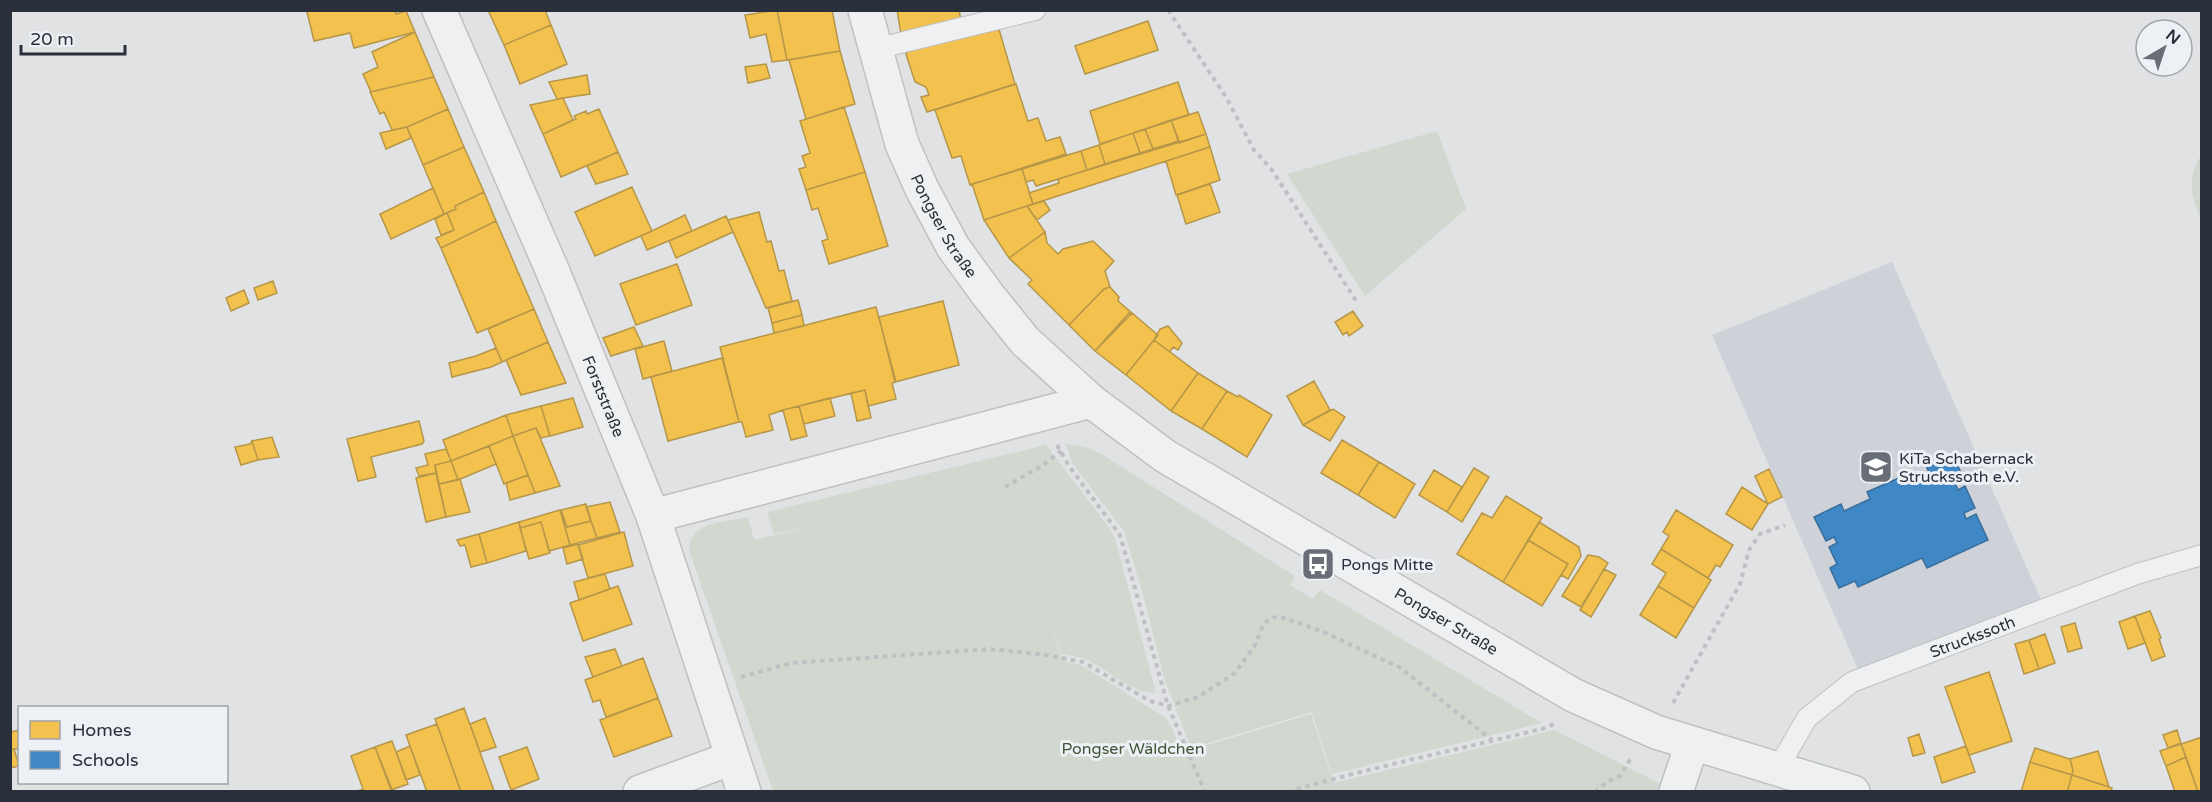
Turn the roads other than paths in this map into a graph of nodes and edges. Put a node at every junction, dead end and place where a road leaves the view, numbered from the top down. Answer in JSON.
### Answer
{"nodes":[{"id":1,"x":439,"y":10,"type":"edge"},
{"id":2,"x":865,"y":10,"type":"edge"},
{"id":3,"x":1035,"y":10,"type":"edge"},
{"id":4,"x":875,"y":49,"type":"junction"},
{"id":5,"x":1091,"y":401,"type":"junction"},
{"id":6,"x":653,"y":516,"type":"junction"},
{"id":7,"x":2202,"y":555,"type":"edge"},
{"id":8,"x":1692,"y":744,"type":"junction"},
{"id":9,"x":732,"y":758,"type":"junction"},
{"id":10,"x":1778,"y":768,"type":"junction"},
{"id":11,"x":1679,"y":784,"type":"edge"},
{"id":12,"x":640,"y":792,"type":"edge"},
{"id":13,"x":744,"y":792,"type":"edge"},
{"id":14,"x":1853,"y":792,"type":"edge"}],
"edges":[{"from":1,"to":6,"type":"street","name":"Forststraße"},
{"from":2,"to":4,"type":"street","name":"Pongser Straße"},
{"from":3,"to":4,"type":"lane"},
{"from":4,"to":5,"type":"street","name":"Pongser Straße"},
{"from":5,"to":6,"type":"street"},
{"from":5,"to":8,"type":"street","name":"Pongser Straße"},
{"from":6,"to":9,"type":"street","name":"Forststraße"},
{"from":7,"to":10,"type":"lane","name":"Struckssoth"},
{"from":8,"to":10,"type":"street","name":"Pongser Straße"},
{"from":8,"to":11,"type":"street"},
{"from":9,"to":12,"type":"street"},
{"from":9,"to":13,"type":"street","name":"Forststraße"},
{"from":10,"to":14,"type":"street","name":"Pongser Straße"}]}
